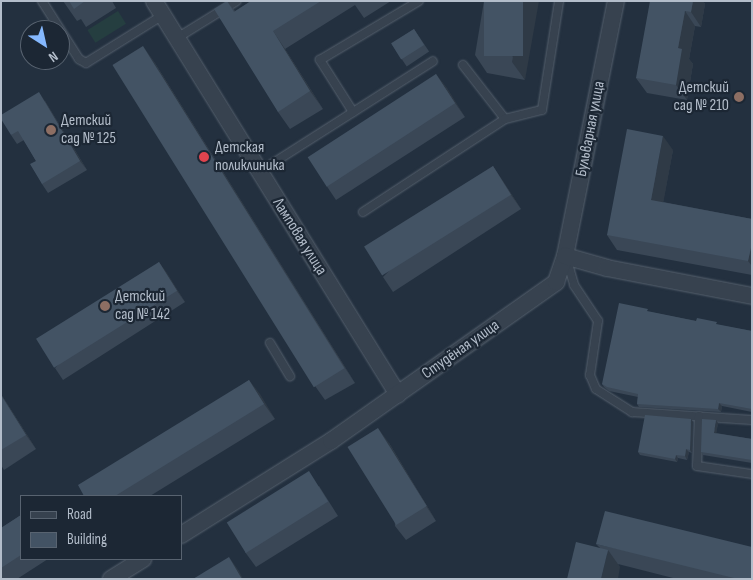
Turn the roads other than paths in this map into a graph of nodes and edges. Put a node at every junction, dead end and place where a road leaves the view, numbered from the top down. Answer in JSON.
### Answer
{"nodes":[{"id":1,"x":42,"y":1,"type":"edge"},
{"id":2,"x":154,"y":1,"type":"edge"},
{"id":3,"x":237,"y":1,"type":"edge"},
{"id":4,"x":419,"y":1,"type":"edge"},
{"id":5,"x":559,"y":1,"type":"edge"},
{"id":6,"x":616,"y":1,"type":"edge"},
{"id":7,"x":162,"y":15,"type":"junction"},
{"id":8,"x":177,"y":38,"type":"junction"},
{"id":9,"x":433,"y":61,"type":"dead end"},
{"id":10,"x":463,"y":66,"type":"dead end"},
{"id":11,"x":353,"y":112,"type":"junction"},
{"id":12,"x":505,"y":119,"type":"junction"},
{"id":13,"x":260,"y":172,"type":"junction"},
{"id":14,"x":363,"y":212,"type":"dead end"},
{"id":15,"x":565,"y":256,"type":"junction"},
{"id":16,"x":752,"y":296,"type":"edge"},
{"id":17,"x":270,"y":343,"type":"dead end"},
{"id":18,"x":290,"y":376,"type":"dead end"},
{"id":19,"x":398,"y":395,"type":"junction"},
{"id":20,"x":699,"y":416,"type":"junction"},
{"id":21,"x":752,"y":420,"type":"edge"},
{"id":22,"x":752,"y":474,"type":"edge"},
{"id":23,"x":182,"y":534,"type":"edge"},
{"id":24,"x":141,"y":560,"type":"edge"},
{"id":25,"x":111,"y":579,"type":"edge"}],
"edges":[{"from":1,"to":7,"type":"lane"},
{"from":2,"to":7,"type":"street","name":"Ламповая улица"},
{"from":3,"to":8,"type":"lane"},
{"from":4,"to":11,"type":"lane"},
{"from":5,"to":12,"type":"lane"},
{"from":6,"to":15,"type":"street","name":"Бульварная улица"},
{"from":7,"to":8,"type":"street","name":"Ламповая улица"},
{"from":8,"to":13,"type":"street","name":"Ламповая улица"},
{"from":9,"to":11,"type":"lane"},
{"from":10,"to":12,"type":"lane"},
{"from":11,"to":13,"type":"lane"},
{"from":12,"to":14,"type":"lane"},
{"from":13,"to":19,"type":"street","name":"Ламповая улица"},
{"from":15,"to":16,"type":"street"},
{"from":15,"to":19,"type":"street","name":"Студёная улица"},
{"from":15,"to":20,"type":"lane"},
{"from":17,"to":18,"type":"lane"},
{"from":19,"to":23,"type":"street","name":"Студёная улица"},
{"from":20,"to":21,"type":"lane"},
{"from":20,"to":22,"type":"lane"},
{"from":24,"to":25,"type":"street"}]}
